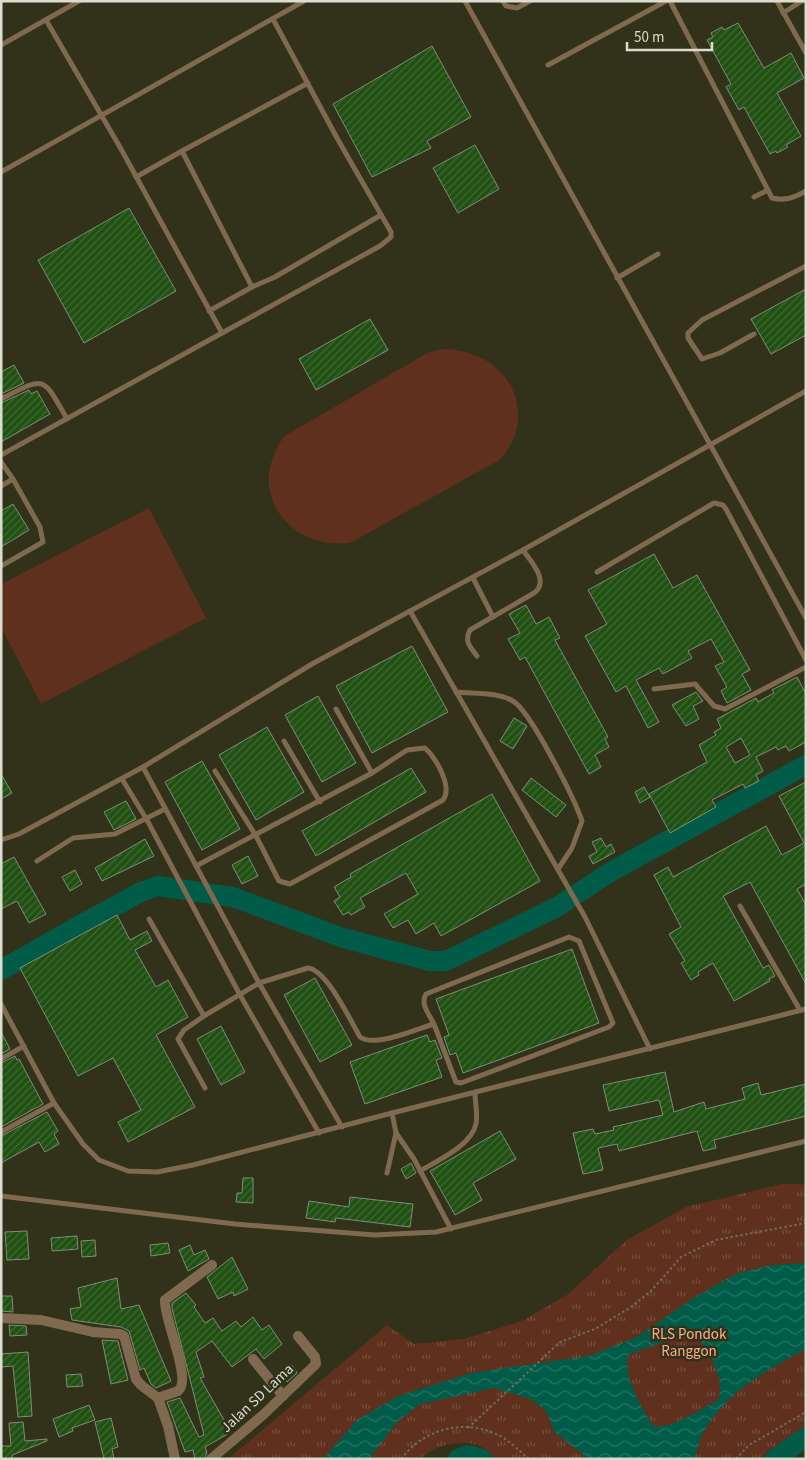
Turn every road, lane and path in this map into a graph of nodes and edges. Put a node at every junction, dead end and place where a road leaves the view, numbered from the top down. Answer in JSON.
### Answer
{"nodes":[{"id":1,"x":79,"y":1,"type":"edge"},
{"id":2,"x":304,"y":1,"type":"edge"},
{"id":3,"x":464,"y":1,"type":"edge"},
{"id":4,"x":503,"y":1,"type":"edge"},
{"id":5,"x":530,"y":1,"type":"edge"},
{"id":6,"x":666,"y":1,"type":"edge"},
{"id":7,"x":670,"y":1,"type":"edge"},
{"id":8,"x":777,"y":1,"type":"edge"},
{"id":9,"x":802,"y":1,"type":"edge"},
{"id":10,"x":783,"y":13,"type":"junction"},
{"id":11,"x":273,"y":19,"type":"junction"},
{"id":12,"x":46,"y":20,"type":"junction"},
{"id":13,"x":1,"y":45,"type":"edge"},
{"id":14,"x":806,"y":53,"type":"edge"},
{"id":15,"x":548,"y":65,"type":"dead end"},
{"id":16,"x":308,"y":83,"type":"junction"},
{"id":17,"x":100,"y":116,"type":"junction"},
{"id":18,"x":182,"y":151,"type":"junction"},
{"id":19,"x":1,"y":172,"type":"edge"},
{"id":20,"x":136,"y":177,"type":"junction"},
{"id":21,"x":768,"y":190,"type":"junction"},
{"id":22,"x":806,"y":191,"type":"edge"},
{"id":23,"x":754,"y":198,"type":"dead end"},
{"id":24,"x":381,"y":215,"type":"junction"},
{"id":25,"x":658,"y":254,"type":"dead end"},
{"id":26,"x":806,"y":266,"type":"edge"},
{"id":27,"x":617,"y":278,"type":"junction"},
{"id":28,"x":252,"y":287,"type":"junction"},
{"id":29,"x":209,"y":311,"type":"junction"},
{"id":30,"x":222,"y":333,"type":"junction"},
{"id":31,"x":754,"y":334,"type":"dead end"},
{"id":32,"x":806,"y":391,"type":"edge"},
{"id":33,"x":1,"y":399,"type":"edge"},
{"id":34,"x":67,"y":419,"type":"junction"},
{"id":35,"x":708,"y":445,"type":"junction"},
{"id":36,"x":1,"y":455,"type":"edge"},
{"id":37,"x":1,"y":462,"type":"edge"},
{"id":38,"x":13,"y":479,"type":"junction"},
{"id":39,"x":1,"y":486,"type":"edge"},
{"id":40,"x":523,"y":550,"type":"junction"},
{"id":41,"x":1,"y":566,"type":"edge"},
{"id":42,"x":597,"y":572,"type":"dead end"},
{"id":43,"x":472,"y":578,"type":"junction"},
{"id":44,"x":410,"y":611,"type":"junction"},
{"id":45,"x":493,"y":617,"type":"junction"},
{"id":46,"x":806,"y":618,"type":"edge"},
{"id":47,"x":477,"y":656,"type":"dead end"},
{"id":48,"x":806,"y":660,"type":"edge"},
{"id":49,"x":806,"y":667,"type":"edge"},
{"id":50,"x":654,"y":689,"type":"dead end"},
{"id":51,"x":456,"y":692,"type":"junction"},
{"id":52,"x":336,"y":709,"type":"dead end"},
{"id":53,"x":284,"y":741,"type":"dead end"},
{"id":54,"x":143,"y":767,"type":"junction"},
{"id":55,"x":215,"y":771,"type":"dead end"},
{"id":56,"x":372,"y":773,"type":"junction"},
{"id":57,"x":122,"y":779,"type":"junction"},
{"id":58,"x":320,"y":802,"type":"junction"},
{"id":59,"x":165,"y":809,"type":"junction"},
{"id":60,"x":148,"y":820,"type":"junction"},
{"id":61,"x":256,"y":836,"type":"junction"},
{"id":62,"x":1,"y":840,"type":"edge"},
{"id":63,"x":37,"y":861,"type":"dead end"},
{"id":64,"x":196,"y":866,"type":"junction"},
{"id":65,"x":558,"y":869,"type":"junction"},
{"id":66,"x":740,"y":906,"type":"dead end"},
{"id":67,"x":149,"y":920,"type":"dead end"},
{"id":68,"x":259,"y":983,"type":"junction"},
{"id":69,"x":240,"y":995,"type":"junction"},
{"id":70,"x":1,"y":1004,"type":"edge"},
{"id":71,"x":803,"y":1009,"type":"edge"},
{"id":72,"x":204,"y":1016,"type":"junction"},
{"id":73,"x":434,"y":1024,"type":"junction"},
{"id":74,"x":24,"y":1046,"type":"junction"},
{"id":75,"x":650,"y":1049,"type":"junction"},
{"id":76,"x":1,"y":1059,"type":"edge"},
{"id":77,"x":205,"y":1088,"type":"dead end"},
{"id":78,"x":475,"y":1092,"type":"junction"},
{"id":79,"x":54,"y":1103,"type":"junction"},
{"id":80,"x":392,"y":1112,"type":"junction"},
{"id":81,"x":342,"y":1127,"type":"junction"},
{"id":82,"x":1,"y":1132,"type":"edge"},
{"id":83,"x":319,"y":1133,"type":"junction"},
{"id":84,"x":396,"y":1133,"type":"junction"},
{"id":85,"x":806,"y":1141,"type":"edge"},
{"id":86,"x":420,"y":1171,"type":"junction"},
{"id":87,"x":387,"y":1172,"type":"dead end"},
{"id":88,"x":1,"y":1196,"type":"edge"},
{"id":89,"x":806,"y":1223,"type":"edge"},
{"id":90,"x":451,"y":1229,"type":"junction"},
{"id":91,"x":212,"y":1265,"type":"dead end"},
{"id":92,"x":1,"y":1318,"type":"edge"},
{"id":93,"x":298,"y":1336,"type":"dead end"},
{"id":94,"x":253,"y":1359,"type":"dead end"},
{"id":95,"x":283,"y":1396,"type":"junction"},
{"id":96,"x":158,"y":1398,"type":"junction"},
{"id":97,"x":806,"y":1412,"type":"edge"},
{"id":98,"x":468,"y":1428,"type":"junction"},
{"id":99,"x":175,"y":1459,"type":"edge"},
{"id":100,"x":211,"y":1459,"type":"edge"},
{"id":101,"x":401,"y":1459,"type":"edge"},
{"id":102,"x":529,"y":1459,"type":"edge"},
{"id":103,"x":736,"y":1459,"type":"edge"}],
"edges":[{"from":1,"to":12,"type":"lane"},
{"from":2,"to":11,"type":"lane"},
{"from":3,"to":27,"type":"lane"},
{"from":4,"to":5,"type":"lane"},
{"from":6,"to":15,"type":"lane"},
{"from":7,"to":21,"type":"lane"},
{"from":8,"to":10,"type":"lane"},
{"from":9,"to":10,"type":"lane"},
{"from":10,"to":14,"type":"lane"},
{"from":11,"to":16,"type":"lane"},
{"from":11,"to":17,"type":"lane"},
{"from":12,"to":13,"type":"lane"},
{"from":12,"to":17,"type":"lane"},
{"from":16,"to":18,"type":"lane"},
{"from":16,"to":24,"type":"lane"},
{"from":17,"to":19,"type":"lane"},
{"from":17,"to":20,"type":"lane"},
{"from":18,"to":20,"type":"lane"},
{"from":18,"to":28,"type":"lane"},
{"from":20,"to":29,"type":"lane"},
{"from":21,"to":22,"type":"lane"},
{"from":21,"to":23,"type":"lane"},
{"from":24,"to":28,"type":"lane"},
{"from":24,"to":30,"type":"lane"},
{"from":25,"to":27,"type":"lane"},
{"from":26,"to":31,"type":"lane"},
{"from":27,"to":35,"type":"lane"},
{"from":28,"to":29,"type":"lane"},
{"from":29,"to":30,"type":"lane"},
{"from":30,"to":34,"type":"lane"},
{"from":32,"to":35,"type":"lane"},
{"from":33,"to":34,"type":"lane"},
{"from":34,"to":36,"type":"lane"},
{"from":35,"to":40,"type":"lane"},
{"from":35,"to":46,"type":"lane"},
{"from":37,"to":38,"type":"lane"},
{"from":38,"to":39,"type":"lane"},
{"from":38,"to":41,"type":"lane"},
{"from":40,"to":43,"type":"lane"},
{"from":40,"to":45,"type":"lane"},
{"from":42,"to":48,"type":"lane"},
{"from":43,"to":44,"type":"lane"},
{"from":43,"to":45,"type":"lane"},
{"from":44,"to":51,"type":"lane"},
{"from":44,"to":54,"type":"lane"},
{"from":45,"to":47,"type":"lane"},
{"from":49,"to":50,"type":"lane"},
{"from":51,"to":65,"type":"lane"},
{"from":51,"to":65,"type":"lane"},
{"from":52,"to":56,"type":"lane"},
{"from":53,"to":58,"type":"lane"},
{"from":54,"to":57,"type":"lane"},
{"from":54,"to":59,"type":"lane"},
{"from":55,"to":61,"type":"lane"},
{"from":56,"to":58,"type":"lane"},
{"from":56,"to":61,"type":"lane"},
{"from":57,"to":60,"type":"lane"},
{"from":57,"to":62,"type":"lane"},
{"from":58,"to":61,"type":"lane"},
{"from":59,"to":60,"type":"lane"},
{"from":59,"to":64,"type":"lane"},
{"from":60,"to":63,"type":"lane"},
{"from":60,"to":69,"type":"lane"},
{"from":61,"to":64,"type":"lane"},
{"from":64,"to":68,"type":"lane"},
{"from":65,"to":75,"type":"lane"},
{"from":66,"to":71,"type":"lane"},
{"from":67,"to":72,"type":"lane"},
{"from":68,"to":69,"type":"lane"},
{"from":68,"to":73,"type":"lane"},
{"from":68,"to":81,"type":"lane"},
{"from":69,"to":72,"type":"lane"},
{"from":69,"to":83,"type":"lane"},
{"from":70,"to":74,"type":"lane"},
{"from":71,"to":75,"type":"lane"},
{"from":72,"to":77,"type":"lane"},
{"from":73,"to":73,"type":"lane"},
{"from":74,"to":76,"type":"lane"},
{"from":74,"to":79,"type":"lane"},
{"from":75,"to":78,"type":"lane"},
{"from":78,"to":80,"type":"lane"},
{"from":78,"to":86,"type":"lane"},
{"from":79,"to":82,"type":"lane"},
{"from":79,"to":83,"type":"lane"},
{"from":80,"to":81,"type":"lane"},
{"from":80,"to":84,"type":"lane"},
{"from":81,"to":83,"type":"lane"},
{"from":84,"to":86,"type":"lane"},
{"from":84,"to":87,"type":"lane"},
{"from":85,"to":90,"type":"lane"},
{"from":86,"to":90,"type":"lane"},
{"from":88,"to":90,"type":"lane"},
{"from":89,"to":98,"type":"path"},
{"from":91,"to":96,"type":"street"},
{"from":92,"to":96,"type":"street"},
{"from":93,"to":95,"type":"street","name":"Jalan SD Lama"},
{"from":94,"to":95,"type":"street"},
{"from":95,"to":100,"type":"street","name":"Jalan SD Lama"},
{"from":96,"to":99,"type":"street"},
{"from":97,"to":103,"type":"path"},
{"from":98,"to":101,"type":"path"},
{"from":98,"to":102,"type":"path"}]}
